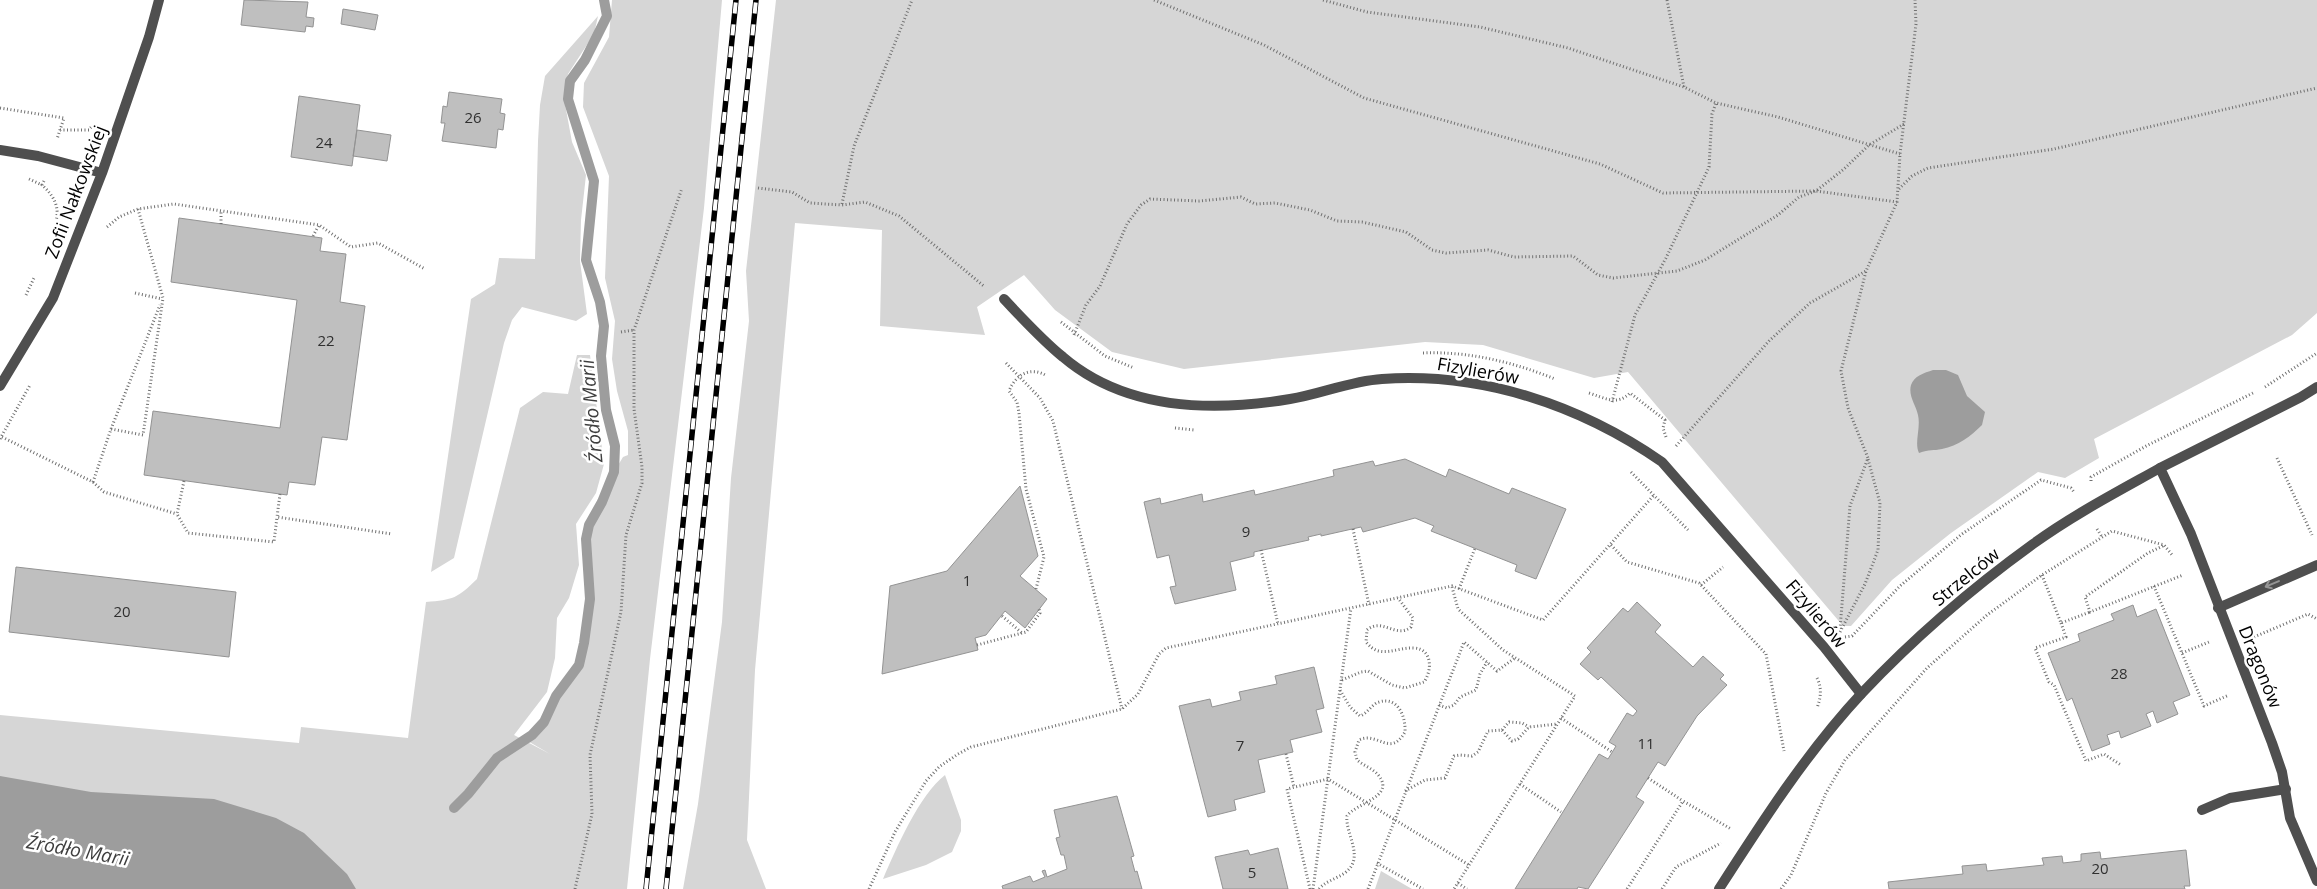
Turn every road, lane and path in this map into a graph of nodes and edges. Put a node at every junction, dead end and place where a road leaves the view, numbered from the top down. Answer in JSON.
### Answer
{"nodes":[{"id":1,"x":159,"y":0,"type":"edge"},
{"id":2,"x":912,"y":0,"type":"edge"},
{"id":3,"x":1154,"y":0,"type":"edge"},
{"id":4,"x":1323,"y":0,"type":"edge"},
{"id":5,"x":1667,"y":0,"type":"edge"},
{"id":6,"x":1914,"y":0,"type":"edge"},
{"id":7,"x":1684,"y":87,"type":"junction"},
{"id":8,"x":2317,"y":88,"type":"edge"},
{"id":9,"x":1716,"y":104,"type":"junction"},
{"id":10,"x":0,"y":108,"type":"edge"},
{"id":11,"x":94,"y":123,"type":"dead end"},
{"id":12,"x":1904,"y":124,"type":"junction"},
{"id":13,"x":60,"y":130,"type":"junction"},
{"id":14,"x":1869,"y":145,"type":"junction"},
{"id":15,"x":0,"y":150,"type":"edge"},
{"id":16,"x":1900,"y":154,"type":"junction"},
{"id":17,"x":52,"y":160,"type":"junction"},
{"id":18,"x":102,"y":173,"type":"junction"},
{"id":19,"x":682,"y":188,"type":"dead end"},
{"id":20,"x":758,"y":188,"type":"dead end"},
{"id":21,"x":1898,"y":190,"type":"junction"},
{"id":22,"x":1816,"y":191,"type":"junction"},
{"id":23,"x":1696,"y":192,"type":"junction"},
{"id":24,"x":1897,"y":202,"type":"junction"},
{"id":25,"x":842,"y":204,"type":"junction"},
{"id":26,"x":138,"y":209,"type":"junction"},
{"id":27,"x":222,"y":210,"type":"junction"},
{"id":28,"x":56,"y":224,"type":"dead end"},
{"id":29,"x":221,"y":224,"type":"dead end"},
{"id":30,"x":319,"y":225,"type":"junction"},
{"id":31,"x":104,"y":235,"type":"dead end"},
{"id":32,"x":313,"y":236,"type":"dead end"},
{"id":33,"x":426,"y":269,"type":"dead end"},
{"id":34,"x":1866,"y":271,"type":"junction"},
{"id":35,"x":1659,"y":273,"type":"junction"},
{"id":36,"x":34,"y":277,"type":"dead end"},
{"id":37,"x":135,"y":294,"type":"dead end"},
{"id":38,"x":163,"y":298,"type":"junction"},
{"id":39,"x":1004,"y":299,"type":"joint"},
{"id":40,"x":22,"y":303,"type":"dead end"},
{"id":41,"x":634,"y":330,"type":"junction"},
{"id":42,"x":621,"y":332,"type":"dead end"},
{"id":43,"x":2317,"y":352,"type":"edge"},
{"id":44,"x":1064,"y":358,"type":"junction"},
{"id":45,"x":1006,"y":362,"type":"dead end"},
{"id":46,"x":1019,"y":376,"type":"junction"},
{"id":47,"x":1049,"y":377,"type":"dead end"},
{"id":48,"x":32,"y":382,"type":"dead end"},
{"id":49,"x":0,"y":386,"type":"edge"},
{"id":50,"x":2317,"y":386,"type":"edge"},
{"id":51,"x":1165,"y":426,"type":"dead end"},
{"id":52,"x":1606,"y":426,"type":"junction"},
{"id":53,"x":111,"y":429,"type":"junction"},
{"id":54,"x":1200,"y":430,"type":"dead end"},
{"id":55,"x":1,"y":438,"type":"edge"},
{"id":56,"x":1868,"y":458,"type":"junction"},
{"id":57,"x":2277,"y":458,"type":"dead end"},
{"id":58,"x":1662,"y":462,"type":"junction"},
{"id":59,"x":2160,"y":468,"type":"junction"},
{"id":60,"x":1630,"y":471,"type":"dead end"},
{"id":61,"x":184,"y":481,"type":"dead end"},
{"id":62,"x":93,"y":482,"type":"junction"},
{"id":63,"x":2091,"y":486,"type":"dead end"},
{"id":64,"x":280,"y":494,"type":"dead end"},
{"id":65,"x":1654,"y":495,"type":"junction"},
{"id":66,"x":2085,"y":510,"type":"junction"},
{"id":67,"x":177,"y":514,"type":"junction"},
{"id":68,"x":277,"y":517,"type":"junction"},
{"id":69,"x":1353,"y":529,"type":"dead end"},
{"id":70,"x":392,"y":534,"type":"dead end"},
{"id":71,"x":1692,"y":534,"type":"dead end"},
{"id":72,"x":2312,"y":535,"type":"dead end"},
{"id":73,"x":2102,"y":537,"type":"junction"},
{"id":74,"x":1611,"y":545,"type":"junction"},
{"id":75,"x":1475,"y":548,"type":"dead end"},
{"id":76,"x":1262,"y":550,"type":"dead end"},
{"id":77,"x":1717,"y":560,"type":"dead end"},
{"id":78,"x":2317,"y":565,"type":"edge"},
{"id":79,"x":1723,"y":567,"type":"junction"},
{"id":80,"x":1730,"y":574,"type":"dead end"},
{"id":81,"x":2042,"y":575,"type":"junction"},
{"id":82,"x":2183,"y":575,"type":"dead end"},
{"id":83,"x":1701,"y":585,"type":"junction"},
{"id":84,"x":1452,"y":586,"type":"junction"},
{"id":85,"x":2154,"y":586,"type":"junction"},
{"id":86,"x":1036,"y":589,"type":"dead end"},
{"id":87,"x":1459,"y":589,"type":"junction"},
{"id":88,"x":1398,"y":598,"type":"junction"},
{"id":89,"x":1369,"y":604,"type":"junction"},
{"id":90,"x":1351,"y":608,"type":"junction"},
{"id":91,"x":2218,"y":608,"type":"junction"},
{"id":92,"x":1039,"y":609,"type":"dead end"},
{"id":93,"x":2090,"y":612,"type":"junction"},
{"id":94,"x":1002,"y":616,"type":"dead end"},
{"id":95,"x":2317,"y":619,"type":"edge"},
{"id":96,"x":2061,"y":623,"type":"junction"},
{"id":97,"x":1278,"y":624,"type":"junction"},
{"id":98,"x":1022,"y":633,"type":"junction"},
{"id":99,"x":2264,"y":633,"type":"dead end"},
{"id":100,"x":1839,"y":634,"type":"junction"},
{"id":101,"x":2210,"y":641,"type":"dead end"},
{"id":102,"x":977,"y":645,"type":"dead end"},
{"id":103,"x":2182,"y":654,"type":"junction"},
{"id":104,"x":1514,"y":658,"type":"junction"},
{"id":105,"x":1487,"y":662,"type":"junction"},
{"id":106,"x":1812,"y":670,"type":"dead end"},
{"id":107,"x":1342,"y":680,"type":"junction"},
{"id":108,"x":1340,"y":690,"type":"junction"},
{"id":109,"x":1861,"y":694,"type":"junction"},
{"id":110,"x":2232,"y":694,"type":"dead end"},
{"id":111,"x":1439,"y":704,"type":"junction"},
{"id":112,"x":1122,"y":709,"type":"junction"},
{"id":113,"x":1817,"y":709,"type":"dead end"},
{"id":114,"x":1561,"y":718,"type":"junction"},
{"id":115,"x":1557,"y":724,"type":"junction"},
{"id":116,"x":1529,"y":727,"type":"junction"},
{"id":117,"x":1502,"y":730,"type":"junction"},
{"id":118,"x":1789,"y":745,"type":"dead end"},
{"id":119,"x":1612,"y":752,"type":"dead end"},
{"id":120,"x":1286,"y":754,"type":"dead end"},
{"id":121,"x":2121,"y":765,"type":"dead end"},
{"id":122,"x":1648,"y":778,"type":"dead end"},
{"id":123,"x":1328,"y":779,"type":"junction"},
{"id":124,"x":1520,"y":784,"type":"junction"},
{"id":125,"x":1294,"y":787,"type":"junction"},
{"id":126,"x":2286,"y":789,"type":"junction"},
{"id":127,"x":1404,"y":792,"type":"junction"},
{"id":128,"x":1683,"y":801,"type":"junction"},
{"id":129,"x":1366,"y":802,"type":"junction"},
{"id":130,"x":2202,"y":810,"type":"dead end"},
{"id":131,"x":1561,"y":812,"type":"dead end"},
{"id":132,"x":1394,"y":819,"type":"junction"},
{"id":133,"x":1736,"y":821,"type":"dead end"},
{"id":134,"x":1731,"y":829,"type":"junction"},
{"id":135,"x":1377,"y":863,"type":"junction"},
{"id":136,"x":1469,"y":865,"type":"junction"},
{"id":137,"x":2317,"y":881,"type":"edge"},
{"id":138,"x":1458,"y":883,"type":"junction"},
{"id":139,"x":575,"y":889,"type":"edge"},
{"id":140,"x":869,"y":889,"type":"edge"},
{"id":141,"x":1311,"y":889,"type":"edge"},
{"id":142,"x":1319,"y":889,"type":"edge"},
{"id":143,"x":1368,"y":889,"type":"edge"},
{"id":144,"x":1423,"y":889,"type":"edge"},
{"id":145,"x":1454,"y":889,"type":"edge"},
{"id":146,"x":1467,"y":889,"type":"edge"},
{"id":147,"x":1627,"y":889,"type":"edge"},
{"id":148,"x":1662,"y":889,"type":"edge"},
{"id":149,"x":1719,"y":889,"type":"edge"},
{"id":150,"x":1781,"y":889,"type":"edge"}],
"edges":[{"from":1,"to":18,"type":"street","name":"Zofii Nałkowskiej"},
{"from":2,"to":25,"type":"path"},
{"from":3,"to":23,"type":"path"},
{"from":4,"to":7,"type":"path"},
{"from":5,"to":7,"type":"path"},
{"from":6,"to":12,"type":"path"},
{"from":7,"to":9,"type":"path"},
{"from":8,"to":21,"type":"path"},
{"from":9,"to":14,"type":"path"},
{"from":9,"to":23,"type":"path"},
{"from":10,"to":13,"type":"path"},
{"from":11,"to":13,"type":"path"},
{"from":12,"to":14,"type":"path"},
{"from":12,"to":16,"type":"path"},
{"from":13,"to":17,"type":"path"},
{"from":14,"to":16,"type":"path"},
{"from":14,"to":22,"type":"path"},
{"from":15,"to":17,"type":"street"},
{"from":16,"to":21,"type":"path"},
{"from":17,"to":18,"type":"street"},
{"from":17,"to":28,"type":"path"},
{"from":18,"to":49,"type":"street","name":"Zofii Nałkowskiej"},
{"from":19,"to":41,"type":"path"},
{"from":20,"to":25,"type":"path"},
{"from":21,"to":24,"type":"path"},
{"from":22,"to":23,"type":"path"},
{"from":22,"to":24,"type":"path"},
{"from":22,"to":35,"type":"path"},
{"from":23,"to":35,"type":"path"},
{"from":24,"to":34,"type":"path"},
{"from":25,"to":39,"type":"path"},
{"from":26,"to":27,"type":"path"},
{"from":26,"to":31,"type":"path"},
{"from":26,"to":38,"type":"path"},
{"from":27,"to":29,"type":"path"},
{"from":27,"to":30,"type":"path"},
{"from":30,"to":32,"type":"path"},
{"from":30,"to":33,"type":"path"},
{"from":34,"to":56,"type":"path"},
{"from":34,"to":58,"type":"path"},
{"from":35,"to":44,"type":"path"},
{"from":35,"to":52,"type":"path"},
{"from":36,"to":40,"type":"path"},
{"from":37,"to":38,"type":"path"},
{"from":38,"to":53,"type":"path"},
{"from":38,"to":53,"type":"path"},
{"from":39,"to":44,"type":"street","name":"Fizylierów"},
{"from":41,"to":42,"type":"path"},
{"from":41,"to":139,"type":"path"},
{"from":43,"to":63,"type":"path"},
{"from":44,"to":52,"type":"street","name":"Fizylierów"},
{"from":45,"to":46,"type":"path"},
{"from":46,"to":47,"type":"path"},
{"from":46,"to":86,"type":"path"},
{"from":46,"to":112,"type":"path"},
{"from":48,"to":55,"type":"path"},
{"from":50,"to":59,"type":"street","name":"Strzelców"},
{"from":51,"to":54,"type":"path"},
{"from":52,"to":58,"type":"street","name":"Fizylierów"},
{"from":53,"to":62,"type":"path"},
{"from":55,"to":62,"type":"path"},
{"from":56,"to":100,"type":"path"},
{"from":56,"to":100,"type":"path"},
{"from":57,"to":72,"type":"path"},
{"from":58,"to":109,"type":"street","name":"Fizylierów"},
{"from":59,"to":66,"type":"street","name":"Strzelców"},
{"from":59,"to":91,"type":"street","name":"Dragonów"},
{"from":60,"to":65,"type":"path"},
{"from":61,"to":67,"type":"path"},
{"from":62,"to":67,"type":"path"},
{"from":64,"to":68,"type":"path"},
{"from":65,"to":71,"type":"path"},
{"from":65,"to":74,"type":"path"},
{"from":66,"to":73,"type":"path"},
{"from":66,"to":100,"type":"path"},
{"from":66,"to":109,"type":"street","name":"Strzelców"},
{"from":67,"to":68,"type":"path"},
{"from":68,"to":70,"type":"path"},
{"from":69,"to":89,"type":"path"},
{"from":73,"to":81,"type":"path"},
{"from":73,"to":93,"type":"path"},
{"from":74,"to":83,"type":"path"},
{"from":74,"to":87,"type":"path"},
{"from":75,"to":87,"type":"path"},
{"from":76,"to":97,"type":"path"},
{"from":77,"to":79,"type":"path"},
{"from":78,"to":91,"type":"street","one_way":true},
{"from":79,"to":80,"type":"path"},
{"from":79,"to":83,"type":"path"},
{"from":81,"to":96,"type":"path"},
{"from":81,"to":150,"type":"path"},
{"from":82,"to":85,"type":"path"},
{"from":83,"to":118,"type":"path"},
{"from":84,"to":87,"type":"path"},
{"from":84,"to":88,"type":"path"},
{"from":84,"to":104,"type":"path"},
{"from":85,"to":93,"type":"path"},
{"from":85,"to":103,"type":"path"},
{"from":88,"to":89,"type":"path"},
{"from":88,"to":107,"type":"path"},
{"from":89,"to":90,"type":"path"},
{"from":90,"to":97,"type":"path"},
{"from":90,"to":107,"type":"path"},
{"from":91,"to":126,"type":"street","name":"Dragonów"},
{"from":92,"to":98,"type":"path"},
{"from":93,"to":96,"type":"path"},
{"from":94,"to":98,"type":"path"},
{"from":95,"to":99,"type":"path"},
{"from":96,"to":121,"type":"path"},
{"from":97,"to":112,"type":"path"},
{"from":98,"to":102,"type":"path"},
{"from":101,"to":103,"type":"path"},
{"from":103,"to":110,"type":"path"},
{"from":104,"to":105,"type":"path"},
{"from":104,"to":114,"type":"path"},
{"from":105,"to":111,"type":"path"},
{"from":105,"to":111,"type":"path"},
{"from":106,"to":113,"type":"path"},
{"from":107,"to":108,"type":"path"},
{"from":108,"to":123,"type":"path"},
{"from":108,"to":129,"type":"path"},
{"from":109,"to":149,"type":"street","name":"Strzelców"},
{"from":111,"to":127,"type":"path"},
{"from":112,"to":140,"type":"path"},
{"from":114,"to":115,"type":"path"},
{"from":114,"to":119,"type":"path"},
{"from":115,"to":116,"type":"path"},
{"from":115,"to":124,"type":"path"},
{"from":116,"to":117,"type":"path"},
{"from":116,"to":117,"type":"path"},
{"from":117,"to":127,"type":"path"},
{"from":120,"to":125,"type":"path"},
{"from":122,"to":128,"type":"path"},
{"from":123,"to":125,"type":"path"},
{"from":123,"to":129,"type":"path"},
{"from":123,"to":141,"type":"path"},
{"from":124,"to":131,"type":"path"},
{"from":124,"to":136,"type":"path"},
{"from":125,"to":141,"type":"path"},
{"from":126,"to":130,"type":"street"},
{"from":126,"to":137,"type":"street","name":"Dragonów"},
{"from":127,"to":132,"type":"path"},
{"from":128,"to":134,"type":"path"},
{"from":128,"to":147,"type":"path"},
{"from":129,"to":132,"type":"path"},
{"from":129,"to":142,"type":"path"},
{"from":132,"to":135,"type":"path"},
{"from":132,"to":136,"type":"path"},
{"from":133,"to":134,"type":"path"},
{"from":134,"to":148,"type":"path"},
{"from":135,"to":143,"type":"path"},
{"from":135,"to":144,"type":"path"},
{"from":136,"to":138,"type":"path"},
{"from":138,"to":145,"type":"path"},
{"from":138,"to":146,"type":"path"}]}
